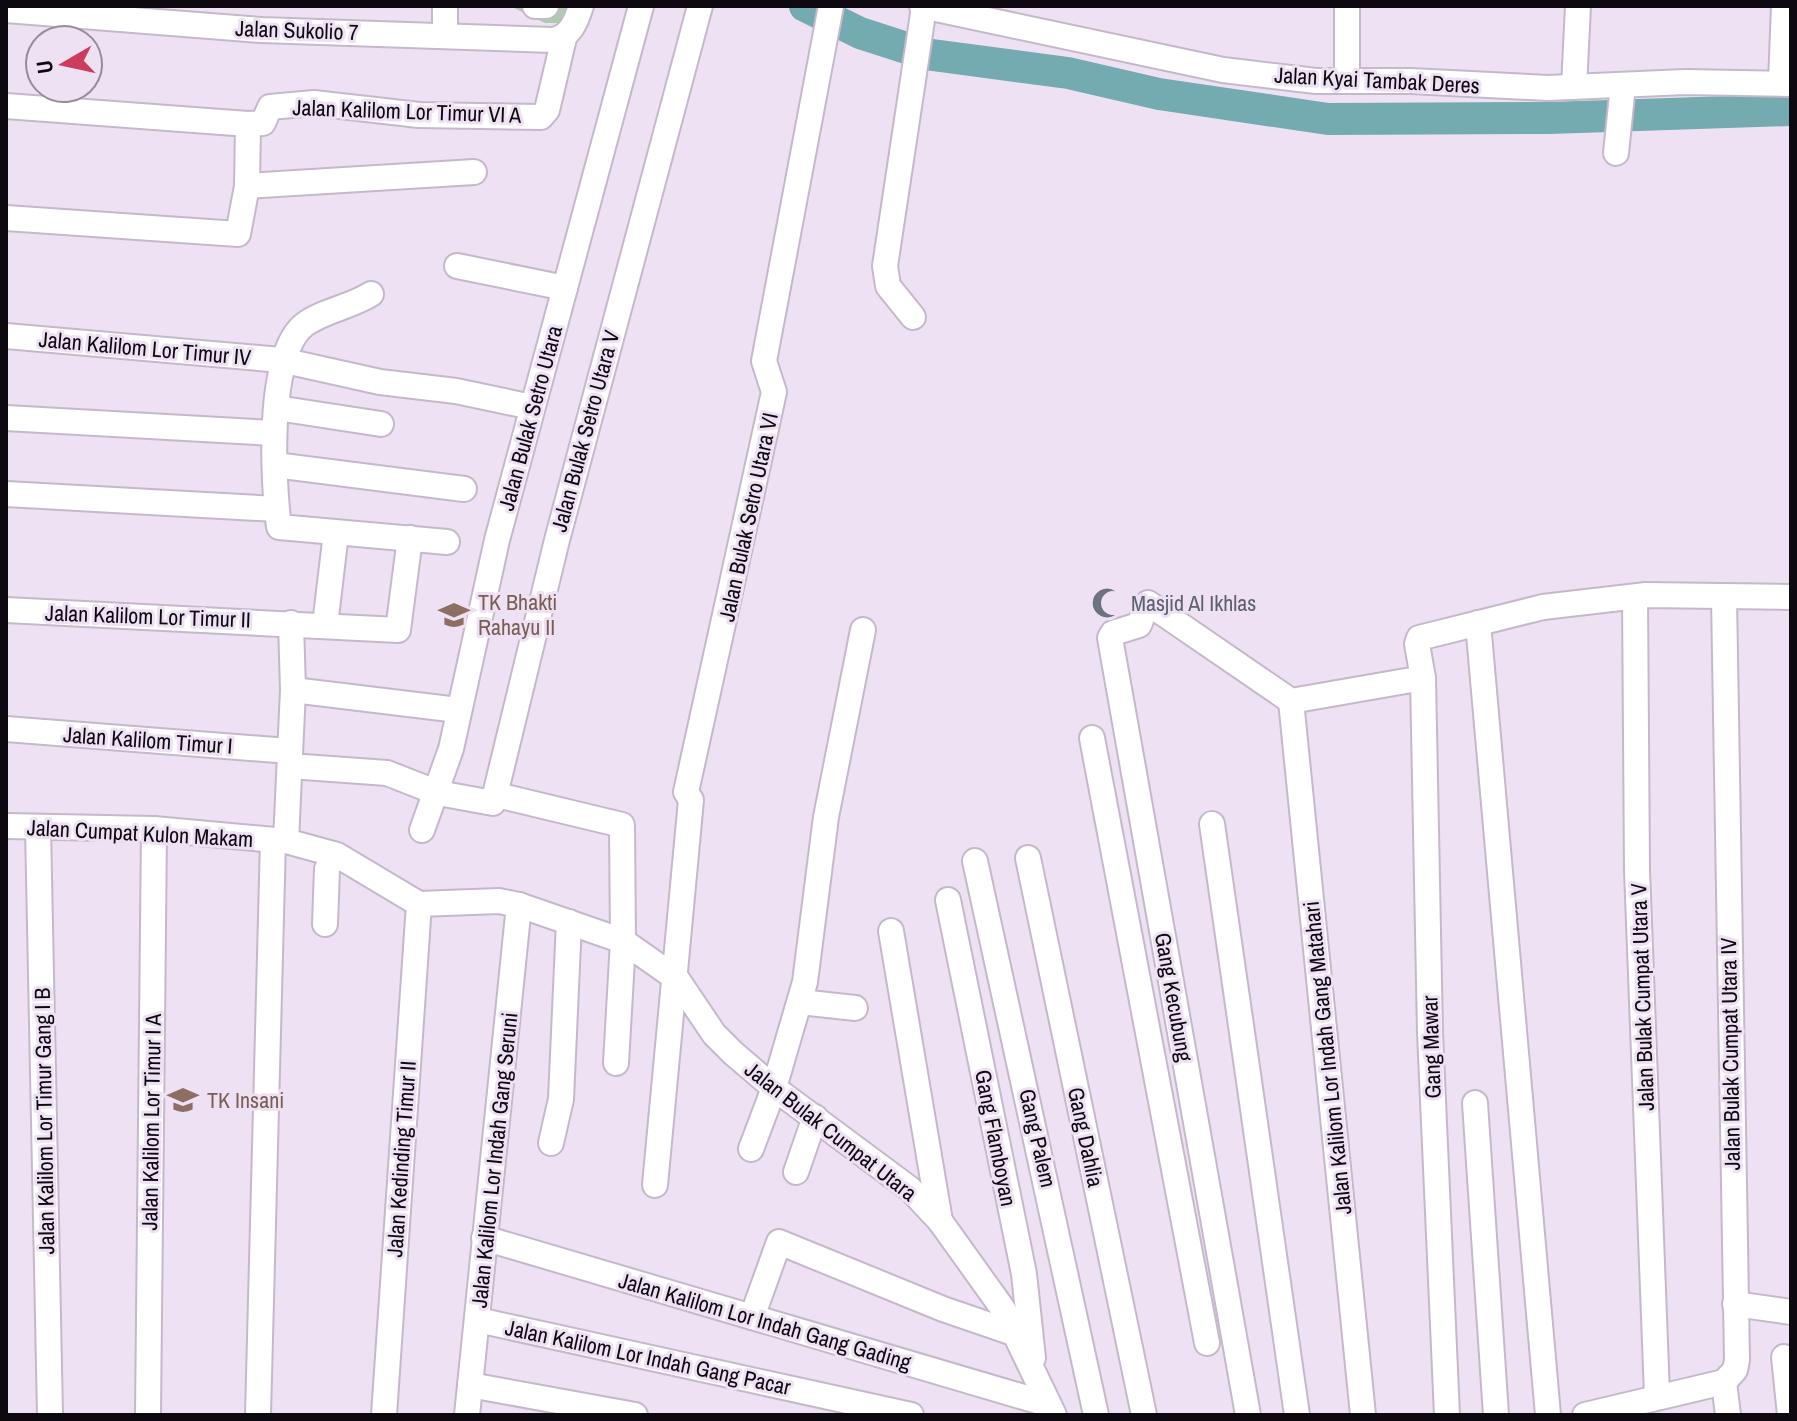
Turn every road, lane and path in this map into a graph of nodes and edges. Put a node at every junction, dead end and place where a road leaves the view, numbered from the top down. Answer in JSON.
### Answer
{"nodes":[{"id":1,"x":445,"y":6,"type":"edge"},
{"id":2,"x":535,"y":6,"type":"edge"},
{"id":3,"x":546,"y":6,"type":"edge"},
{"id":4,"x":581,"y":6,"type":"edge"},
{"id":5,"x":641,"y":6,"type":"edge"},
{"id":6,"x":700,"y":6,"type":"edge"},
{"id":7,"x":923,"y":6,"type":"edge"},
{"id":8,"x":1347,"y":6,"type":"edge"},
{"id":9,"x":1578,"y":6,"type":"edge"},
{"id":10,"x":1784,"y":6,"type":"edge"},
{"id":11,"x":6,"y":10,"type":"edge"},
{"id":12,"x":829,"y":15,"type":"edge"},
{"id":13,"x":445,"y":35,"type":"junction"},
{"id":14,"x":564,"y":38,"type":"junction"},
{"id":15,"x":1347,"y":81,"type":"junction"},
{"id":16,"x":1786,"y":84,"type":"edge"},
{"id":17,"x":1574,"y":87,"type":"junction"},
{"id":18,"x":1621,"y":103,"type":"junction"},
{"id":19,"x":6,"y":106,"type":"edge"},
{"id":20,"x":248,"y":124,"type":"junction"},
{"id":21,"x":1616,"y":153,"type":"dead end"},
{"id":22,"x":474,"y":172,"type":"dead end"},
{"id":23,"x":247,"y":186,"type":"junction"},
{"id":24,"x":6,"y":218,"type":"edge"},
{"id":25,"x":457,"y":266,"type":"dead end"},
{"id":26,"x":565,"y":288,"type":"junction"},
{"id":27,"x":371,"y":294,"type":"dead end"},
{"id":28,"x":913,"y":317,"type":"dead end"},
{"id":29,"x":6,"y":336,"type":"edge"},
{"id":30,"x":284,"y":361,"type":"junction"},
{"id":31,"x":532,"y":407,"type":"junction"},
{"id":32,"x":277,"y":408,"type":"junction"},
{"id":33,"x":6,"y":418,"type":"edge"},
{"id":34,"x":381,"y":424,"type":"dead end"},
{"id":35,"x":273,"y":433,"type":"junction"},
{"id":36,"x":275,"y":465,"type":"junction"},
{"id":37,"x":464,"y":489,"type":"dead end"},
{"id":38,"x":6,"y":494,"type":"edge"},
{"id":39,"x":276,"y":509,"type":"junction"},
{"id":40,"x":336,"y":533,"type":"junction"},
{"id":41,"x":410,"y":538,"type":"junction"},
{"id":42,"x":447,"y":542,"type":"dead end"},
{"id":43,"x":1724,"y":597,"type":"junction"},
{"id":44,"x":1791,"y":597,"type":"edge"},
{"id":45,"x":1635,"y":598,"type":"junction"},
{"id":46,"x":6,"y":610,"type":"edge"},
{"id":47,"x":291,"y":623,"type":"junction"},
{"id":48,"x":1478,"y":623,"type":"junction"},
{"id":49,"x":325,"y":625,"type":"junction"},
{"id":50,"x":863,"y":630,"type":"dead end"},
{"id":51,"x":1423,"y":678,"type":"junction"},
{"id":52,"x":293,"y":690,"type":"junction"},
{"id":53,"x":1291,"y":701,"type":"junction"},
{"id":54,"x":458,"y":710,"type":"junction"},
{"id":55,"x":6,"y":729,"type":"edge"},
{"id":56,"x":1092,"y":738,"type":"dead end"},
{"id":57,"x":289,"y":759,"type":"junction"},
{"id":58,"x":438,"y":793,"type":"junction"},
{"id":59,"x":497,"y":795,"type":"junction"},
{"id":60,"x":1212,"y":824,"type":"dead end"},
{"id":61,"x":6,"y":826,"type":"edge"},
{"id":62,"x":38,"y":827,"type":"junction"},
{"id":63,"x":154,"y":829,"type":"junction"},
{"id":64,"x":422,"y":830,"type":"dead end"},
{"id":65,"x":279,"y":840,"type":"junction"},
{"id":66,"x":333,"y":854,"type":"junction"},
{"id":67,"x":1028,"y":858,"type":"dead end"},
{"id":68,"x":975,"y":861,"type":"dead end"},
{"id":69,"x":948,"y":900,"type":"dead end"},
{"id":70,"x":419,"y":904,"type":"junction"},
{"id":71,"x":519,"y":905,"type":"junction"},
{"id":72,"x":569,"y":922,"type":"junction"},
{"id":73,"x":325,"y":924,"type":"dead end"},
{"id":74,"x":891,"y":931,"type":"dead end"},
{"id":75,"x":623,"y":941,"type":"junction"},
{"id":76,"x":677,"y":979,"type":"junction"},
{"id":77,"x":800,"y":1002,"type":"junction"},
{"id":78,"x":855,"y":1008,"type":"dead end"},
{"id":79,"x":616,"y":1063,"type":"dead end"},
{"id":80,"x":774,"y":1088,"type":"junction"},
{"id":81,"x":1475,"y":1103,"type":"dead end"},
{"id":82,"x":815,"y":1117,"type":"junction"},
{"id":83,"x":551,"y":1143,"type":"dead end"},
{"id":84,"x":751,"y":1149,"type":"dead end"},
{"id":85,"x":796,"y":1172,"type":"dead end"},
{"id":86,"x":655,"y":1185,"type":"dead end"},
{"id":87,"x":940,"y":1221,"type":"junction"},
{"id":88,"x":484,"y":1238,"type":"junction"},
{"id":89,"x":1735,"y":1304,"type":"junction"},
{"id":90,"x":1791,"y":1312,"type":"edge"},
{"id":91,"x":752,"y":1317,"type":"junction"},
{"id":92,"x":478,"y":1320,"type":"junction"},
{"id":93,"x":1013,"y":1333,"type":"junction"},
{"id":94,"x":1207,"y":1343,"type":"dead end"},
{"id":95,"x":1784,"y":1357,"type":"dead end"},
{"id":96,"x":1035,"y":1377,"type":"junction"},
{"id":97,"x":1724,"y":1382,"type":"junction"},
{"id":98,"x":470,"y":1385,"type":"junction"},
{"id":99,"x":1662,"y":1402,"type":"edge"},
{"id":100,"x":1050,"y":1410,"type":"edge"},
{"id":101,"x":1597,"y":1414,"type":"edge"},
{"id":102,"x":50,"y":1415,"type":"edge"},
{"id":103,"x":148,"y":1415,"type":"edge"},
{"id":104,"x":258,"y":1415,"type":"edge"},
{"id":105,"x":384,"y":1415,"type":"edge"},
{"id":106,"x":467,"y":1415,"type":"edge"},
{"id":107,"x":635,"y":1415,"type":"edge"},
{"id":108,"x":911,"y":1415,"type":"edge"},
{"id":109,"x":1096,"y":1415,"type":"edge"},
{"id":110,"x":1144,"y":1415,"type":"edge"},
{"id":111,"x":1248,"y":1415,"type":"edge"},
{"id":112,"x":1297,"y":1415,"type":"edge"},
{"id":113,"x":1363,"y":1415,"type":"edge"},
{"id":114,"x":1447,"y":1415,"type":"edge"},
{"id":115,"x":1496,"y":1415,"type":"edge"},
{"id":116,"x":1548,"y":1415,"type":"edge"},
{"id":117,"x":1728,"y":1415,"type":"edge"},
{"id":118,"x":1790,"y":1415,"type":"edge"}],
"edges":[{"from":1,"to":13,"type":"street"},
{"from":2,"to":3,"type":"street"},
{"from":4,"to":14,"type":"street"},
{"from":5,"to":26,"type":"street","name":"Jalan Bulak Setro Utara"},
{"from":6,"to":59,"type":"street","name":"Jalan Bulak Setro Utara V"},
{"from":7,"to":15,"type":"street","name":"Jalan Kyai Tambak Deres"},
{"from":7,"to":28,"type":"street"},
{"from":8,"to":15,"type":"street"},
{"from":9,"to":17,"type":"street"},
{"from":10,"to":16,"type":"street"},
{"from":11,"to":13,"type":"street","name":"Jalan Sukolio 7"},
{"from":12,"to":76,"type":"street","name":"Jalan Bulak Setro Utara VI"},
{"from":13,"to":14,"type":"street","name":"Jalan Sukolio 7"},
{"from":14,"to":20,"type":"street","name":"Jalan Kalilom Lor Timur VI A"},
{"from":15,"to":17,"type":"street","name":"Jalan Kyai Tambak Deres"},
{"from":16,"to":18,"type":"street","name":"Jalan Kyai Tambak Deres"},
{"from":17,"to":18,"type":"street","name":"Jalan Kyai Tambak Deres"},
{"from":18,"to":21,"type":"street"},
{"from":19,"to":20,"type":"street"},
{"from":20,"to":23,"type":"street"},
{"from":22,"to":23,"type":"street"},
{"from":23,"to":24,"type":"street"},
{"from":25,"to":26,"type":"street"},
{"from":26,"to":31,"type":"street","name":"Jalan Bulak Setro Utara"},
{"from":27,"to":30,"type":"street"},
{"from":29,"to":30,"type":"street","name":"Jalan Kalilom Lor Timur IV"},
{"from":30,"to":31,"type":"street","name":"Jalan Kalilom Lor Timur IV"},
{"from":30,"to":32,"type":"street"},
{"from":31,"to":54,"type":"street","name":"Jalan Bulak Setro Utara"},
{"from":32,"to":34,"type":"street"},
{"from":32,"to":35,"type":"street"},
{"from":33,"to":35,"type":"street"},
{"from":35,"to":36,"type":"street"},
{"from":36,"to":37,"type":"street"},
{"from":36,"to":39,"type":"street"},
{"from":38,"to":39,"type":"street"},
{"from":39,"to":40,"type":"street"},
{"from":40,"to":41,"type":"street"},
{"from":40,"to":49,"type":"street"},
{"from":41,"to":42,"type":"street"},
{"from":41,"to":49,"type":"street","name":"Jalan Kalilom Lor Timur II"},
{"from":43,"to":44,"type":"street"},
{"from":43,"to":45,"type":"street"},
{"from":43,"to":89,"type":"street","name":"Jalan Bulak Cumpat Utara IV"},
{"from":45,"to":48,"type":"street"},
{"from":45,"to":99,"type":"street","name":"Jalan Bulak Cumpat Utara V"},
{"from":46,"to":47,"type":"street","name":"Jalan Kalilom Lor Timur II"},
{"from":47,"to":49,"type":"street","name":"Jalan Kalilom Lor Timur II"},
{"from":47,"to":52,"type":"street"},
{"from":48,"to":51,"type":"street","name":"Gang Mawar"},
{"from":48,"to":116,"type":"street"},
{"from":50,"to":77,"type":"street"},
{"from":51,"to":53,"type":"street"},
{"from":51,"to":114,"type":"street","name":"Gang Mawar"},
{"from":52,"to":54,"type":"street"},
{"from":52,"to":57,"type":"street"},
{"from":53,"to":111,"type":"street","name":"Gang Kecubung"},
{"from":53,"to":113,"type":"street","name":"Jalan Kalilom Lor Indah Gang Matahari"},
{"from":54,"to":58,"type":"street","name":"Jalan Bulak Setro Utara"},
{"from":55,"to":57,"type":"street","name":"Jalan Kalilom Timur I"},
{"from":56,"to":94,"type":"street"},
{"from":57,"to":58,"type":"street","name":"Jalan Kalilom Timur I"},
{"from":57,"to":65,"type":"street"},
{"from":58,"to":59,"type":"street"},
{"from":58,"to":64,"type":"street","name":"Jalan Bulak Setro Utara"},
{"from":59,"to":75,"type":"street"},
{"from":60,"to":112,"type":"street"},
{"from":61,"to":62,"type":"street","name":"Jalan Cumpat Kulon Makam"},
{"from":62,"to":63,"type":"street","name":"Jalan Cumpat Kulon Makam"},
{"from":62,"to":102,"type":"street","name":"Jalan Kalilom Lor Timur Gang I B"},
{"from":63,"to":65,"type":"street","name":"Jalan Cumpat Kulon Makam"},
{"from":63,"to":103,"type":"street","name":"Jalan Kalilom Lor Timur I A"},
{"from":65,"to":66,"type":"street","name":"Jalan Cumpat Kulon Makam"},
{"from":65,"to":104,"type":"street"},
{"from":66,"to":70,"type":"street","name":"Jalan Cumpat Kulon Makam"},
{"from":66,"to":73,"type":"street"},
{"from":67,"to":110,"type":"street","name":"Gang Dahlia"},
{"from":68,"to":109,"type":"street","name":"Gang Palem"},
{"from":69,"to":96,"type":"street","name":"Gang Flamboyan"},
{"from":70,"to":71,"type":"street"},
{"from":70,"to":105,"type":"street","name":"Jalan Kedinding Timur II"},
{"from":71,"to":72,"type":"street"},
{"from":71,"to":88,"type":"street","name":"Jalan Kalilom Lor Indah Gang Seruni"},
{"from":72,"to":75,"type":"street"},
{"from":72,"to":83,"type":"street"},
{"from":74,"to":87,"type":"street"},
{"from":75,"to":76,"type":"street"},
{"from":75,"to":79,"type":"street"},
{"from":76,"to":80,"type":"street","name":"Jalan Bulak Cumpat Utara"},
{"from":76,"to":86,"type":"street","name":"Jalan Bulak Setro Utara VI"},
{"from":77,"to":78,"type":"street"},
{"from":77,"to":80,"type":"street"},
{"from":80,"to":82,"type":"street","name":"Jalan Bulak Cumpat Utara"},
{"from":80,"to":84,"type":"street"},
{"from":81,"to":115,"type":"street"},
{"from":82,"to":85,"type":"street"},
{"from":82,"to":87,"type":"street","name":"Jalan Bulak Cumpat Utara"},
{"from":87,"to":93,"type":"street","name":"Jalan Bulak Cumpat Utara"},
{"from":88,"to":91,"type":"street","name":"Jalan Kalilom Lor Indah Gang Gading"},
{"from":88,"to":92,"type":"street","name":"Jalan Kalilom Lor Indah Gang Seruni"},
{"from":89,"to":90,"type":"street"},
{"from":89,"to":97,"type":"street","name":"Jalan Bulak Cumpat Utara IV"},
{"from":91,"to":93,"type":"street"},
{"from":91,"to":100,"type":"street","name":"Jalan Kalilom Lor Indah Gang Gading"},
{"from":92,"to":98,"type":"street","name":"Jalan Kalilom Lor Indah Gang Seruni"},
{"from":92,"to":108,"type":"street","name":"Jalan Kalilom Lor Indah Gang Pacar"},
{"from":93,"to":96,"type":"street","name":"Jalan Bulak Cumpat Utara"},
{"from":95,"to":118,"type":"street"},
{"from":96,"to":100,"type":"street","name":"Jalan Bulak Cumpat Utara"},
{"from":97,"to":99,"type":"street"},
{"from":97,"to":117,"type":"street"},
{"from":98,"to":106,"type":"street","name":"Jalan Kalilom Lor Indah Gang Seruni"},
{"from":98,"to":107,"type":"street"},
{"from":99,"to":101,"type":"street"}]}
